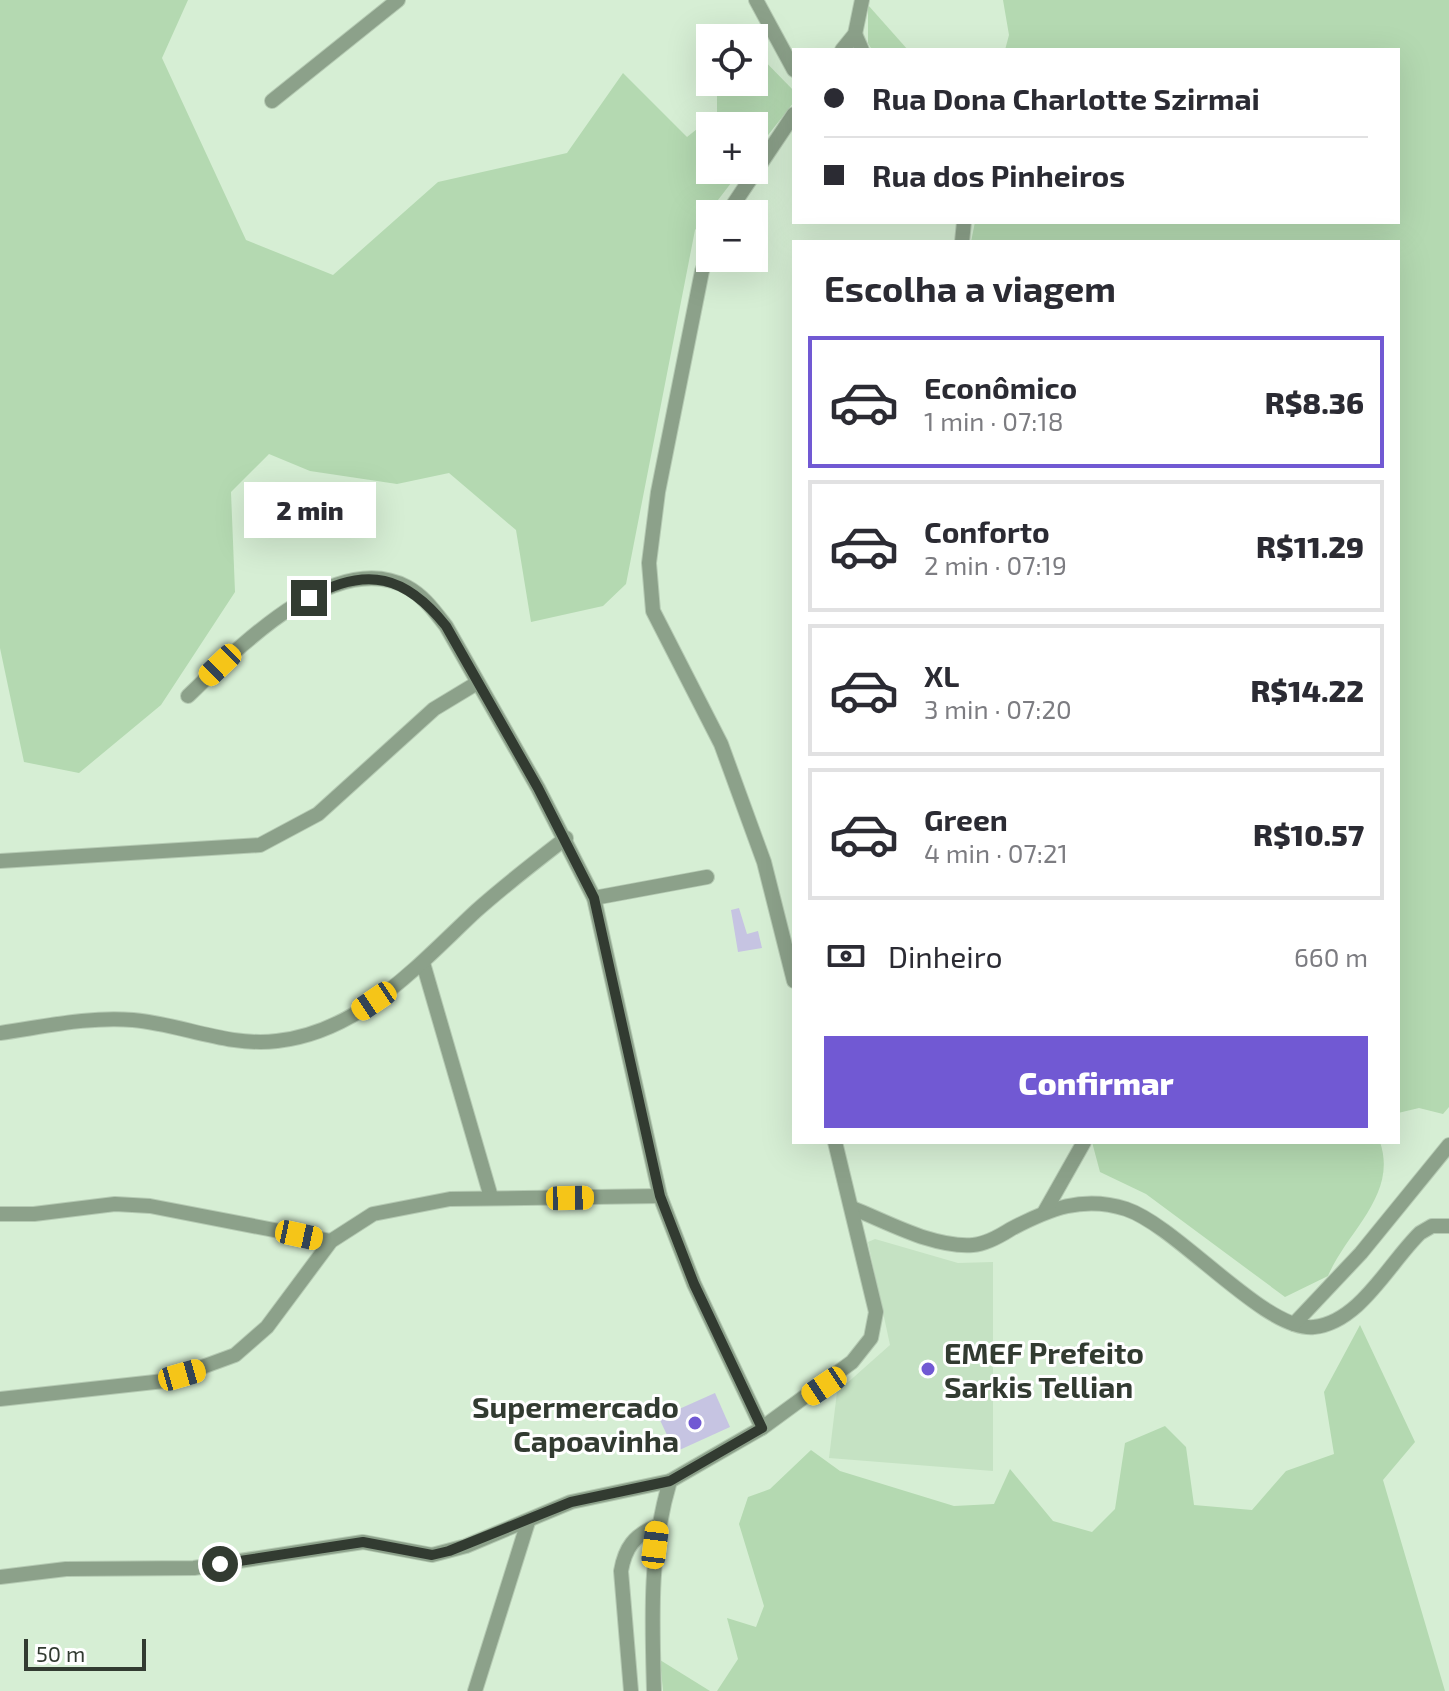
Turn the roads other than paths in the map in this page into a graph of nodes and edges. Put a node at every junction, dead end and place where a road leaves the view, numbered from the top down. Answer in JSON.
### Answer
{"nodes":[{"id":1,"x":398,"y":0,"type":"edge"},
{"id":2,"x":756,"y":0,"type":"edge"},
{"id":3,"x":862,"y":0,"type":"edge"},
{"id":4,"x":855,"y":34,"type":"junction"},
{"id":5,"x":844,"y":48,"type":"edge"},
{"id":6,"x":861,"y":48,"type":"edge"},
{"id":7,"x":792,"y":66,"type":"edge"},
{"id":8,"x":272,"y":101,"type":"dead end"},
{"id":9,"x":792,"y":117,"type":"edge"},
{"id":10,"x":736,"y":200,"type":"edge"},
{"id":11,"x":702,"y":272,"type":"edge"},
{"id":12,"x":477,"y":683,"type":"junction"},
{"id":13,"x":188,"y":696,"type":"dead end"},
{"id":14,"x":566,"y":838,"type":"junction"},
{"id":15,"x":0,"y":861,"type":"edge"},
{"id":16,"x":707,"y":877,"type":"dead end"},
{"id":17,"x":594,"y":898,"type":"junction"},
{"id":18,"x":423,"y":963,"type":"junction"},
{"id":19,"x":792,"y":973,"type":"edge"},
{"id":20,"x":0,"y":1033,"type":"edge"},
{"id":21,"x":836,"y":1144,"type":"edge"},
{"id":22,"x":1083,"y":1144,"type":"edge"},
{"id":23,"x":1449,"y":1145,"type":"edge"},
{"id":24,"x":660,"y":1196,"type":"junction"},
{"id":25,"x":491,"y":1197,"type":"junction"},
{"id":26,"x":852,"y":1208,"type":"junction"},
{"id":27,"x":1045,"y":1211,"type":"junction"},
{"id":28,"x":0,"y":1214,"type":"edge"},
{"id":29,"x":1449,"y":1226,"type":"edge"},
{"id":30,"x":331,"y":1241,"type":"junction"},
{"id":31,"x":1294,"y":1324,"type":"junction"},
{"id":32,"x":0,"y":1399,"type":"edge"},
{"id":33,"x":762,"y":1428,"type":"junction"},
{"id":34,"x":670,"y":1481,"type":"junction"},
{"id":35,"x":528,"y":1522,"type":"junction"},
{"id":36,"x":657,"y":1526,"type":"junction"},
{"id":37,"x":0,"y":1577,"type":"edge"},
{"id":38,"x":475,"y":1691,"type":"edge"},
{"id":39,"x":631,"y":1691,"type":"edge"},
{"id":40,"x":654,"y":1691,"type":"edge"}],
"edges":[{"from":1,"to":8,"type":"street"},
{"from":2,"to":7,"type":"street"},
{"from":3,"to":4,"type":"street"},
{"from":4,"to":5,"type":"street"},
{"from":4,"to":6,"type":"street"},
{"from":9,"to":10,"type":"street"},
{"from":11,"to":19,"type":"street"},
{"from":12,"to":13,"type":"street"},
{"from":12,"to":14,"type":"street"},
{"from":12,"to":15,"type":"street"},
{"from":14,"to":17,"type":"street"},
{"from":14,"to":18,"type":"street"},
{"from":16,"to":17,"type":"street"},
{"from":17,"to":24,"type":"street"},
{"from":18,"to":20,"type":"street"},
{"from":18,"to":25,"type":"street"},
{"from":21,"to":26,"type":"street"},
{"from":22,"to":27,"type":"street"},
{"from":23,"to":31,"type":"street"},
{"from":24,"to":25,"type":"street"},
{"from":24,"to":33,"type":"street"},
{"from":25,"to":30,"type":"street"},
{"from":26,"to":27,"type":"street"},
{"from":26,"to":33,"type":"street"},
{"from":27,"to":31,"type":"street"},
{"from":28,"to":30,"type":"street"},
{"from":29,"to":31,"type":"street"},
{"from":30,"to":32,"type":"street"},
{"from":33,"to":34,"type":"street"},
{"from":34,"to":35,"type":"street"},
{"from":34,"to":36,"type":"street"},
{"from":35,"to":37,"type":"street"},
{"from":35,"to":38,"type":"street"},
{"from":36,"to":39,"type":"street"},
{"from":36,"to":40,"type":"street"}]}
